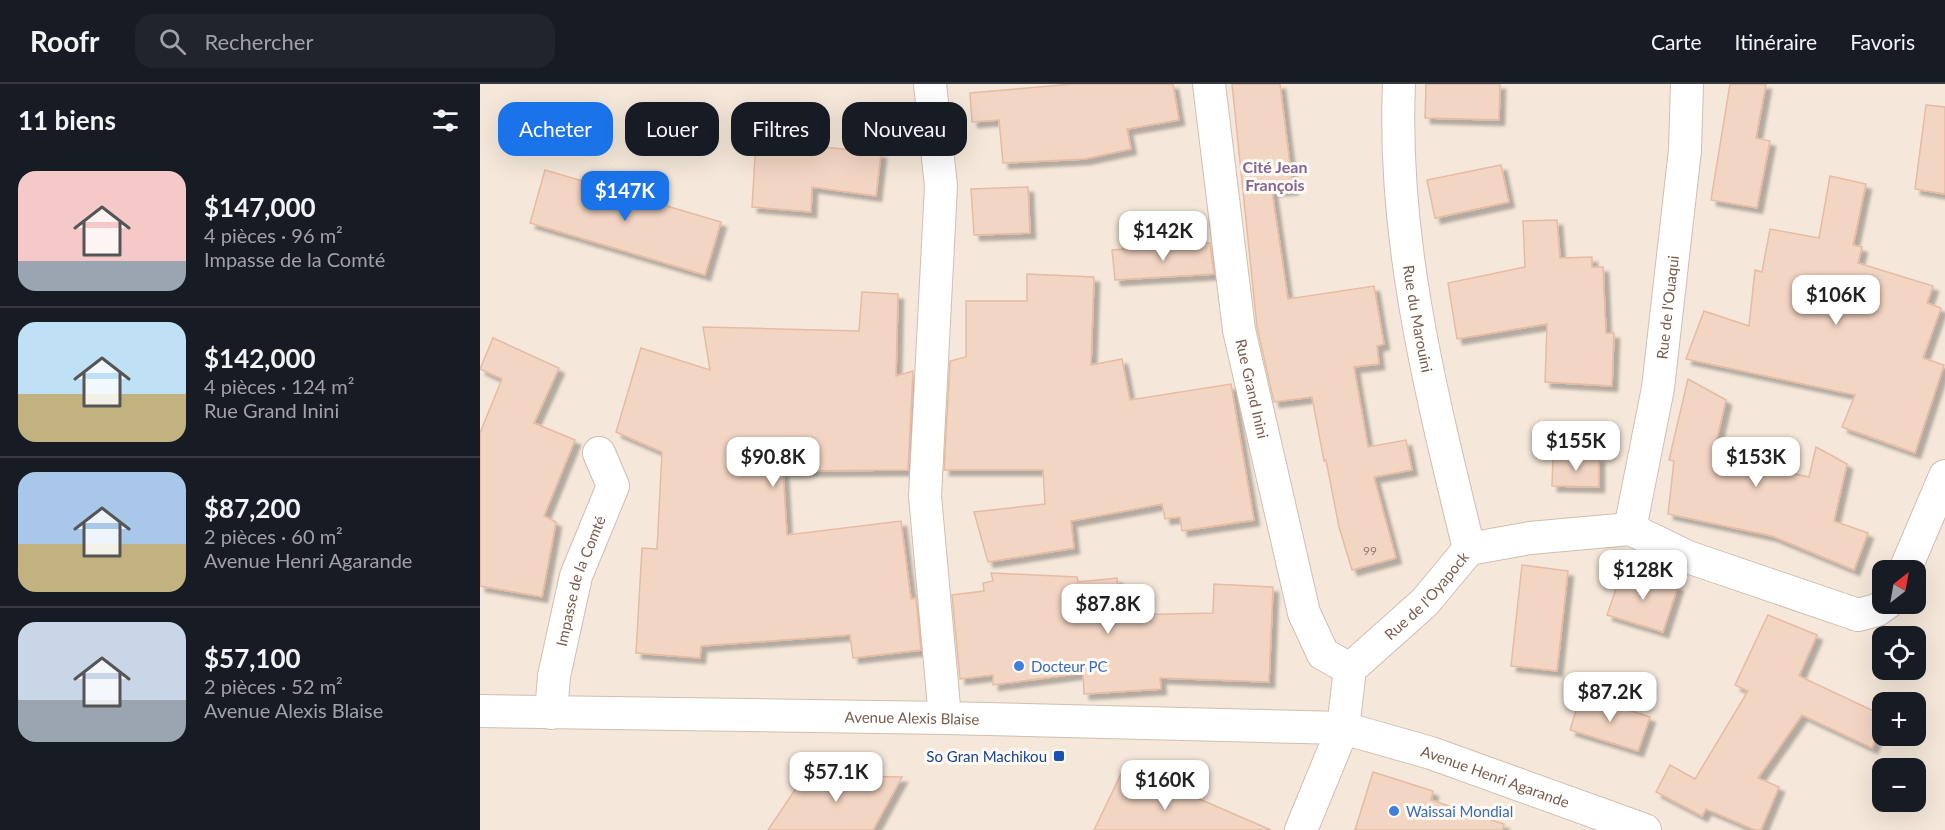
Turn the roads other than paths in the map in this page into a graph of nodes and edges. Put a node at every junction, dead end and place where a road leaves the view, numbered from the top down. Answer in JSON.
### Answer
{"nodes":[{"id":1,"x":930,"y":84,"type":"edge"},
{"id":2,"x":1209,"y":84,"type":"edge"},
{"id":3,"x":1399,"y":84,"type":"edge"},
{"id":4,"x":1687,"y":84,"type":"edge"},
{"id":5,"x":599,"y":453,"type":"dead end"},
{"id":6,"x":1945,"y":476,"type":"edge"},
{"id":7,"x":1630,"y":529,"type":"junction"},
{"id":8,"x":1469,"y":549,"type":"junction"},
{"id":9,"x":1909,"y":560,"type":"edge"},
{"id":10,"x":1872,"y":610,"type":"edge"},
{"id":11,"x":1350,"y":669,"type":"junction"},
{"id":12,"x":480,"y":711,"type":"edge"},
{"id":13,"x":551,"y":713,"type":"junction"},
{"id":14,"x":945,"y":718,"type":"junction"},
{"id":15,"x":1343,"y":728,"type":"junction"},
{"id":16,"x":1301,"y":830,"type":"edge"},
{"id":17,"x":1645,"y":830,"type":"edge"}],
"edges":[{"from":1,"to":14,"type":"street"},
{"from":2,"to":11,"type":"street","name":"Rue Grand Inini"},
{"from":3,"to":8,"type":"street","name":"Rue du Marouini"},
{"from":4,"to":7,"type":"street","name":"Rue de l'Ouaqui"},
{"from":5,"to":13,"type":"street","name":"Impasse de la Comté"},
{"from":6,"to":9,"type":"street"},
{"from":7,"to":8,"type":"street","name":"Rue de l'Oyapock"},
{"from":7,"to":10,"type":"street"},
{"from":8,"to":11,"type":"street","name":"Rue de l'Oyapock"},
{"from":11,"to":15,"type":"street"},
{"from":12,"to":13,"type":"street","name":"Avenue Alexis Blaise"},
{"from":13,"to":14,"type":"street","name":"Avenue Alexis Blaise"},
{"from":14,"to":15,"type":"street","name":"Avenue Alexis Blaise"},
{"from":15,"to":16,"type":"street"},
{"from":15,"to":17,"type":"street","name":"Avenue Henri Agarande"}]}
